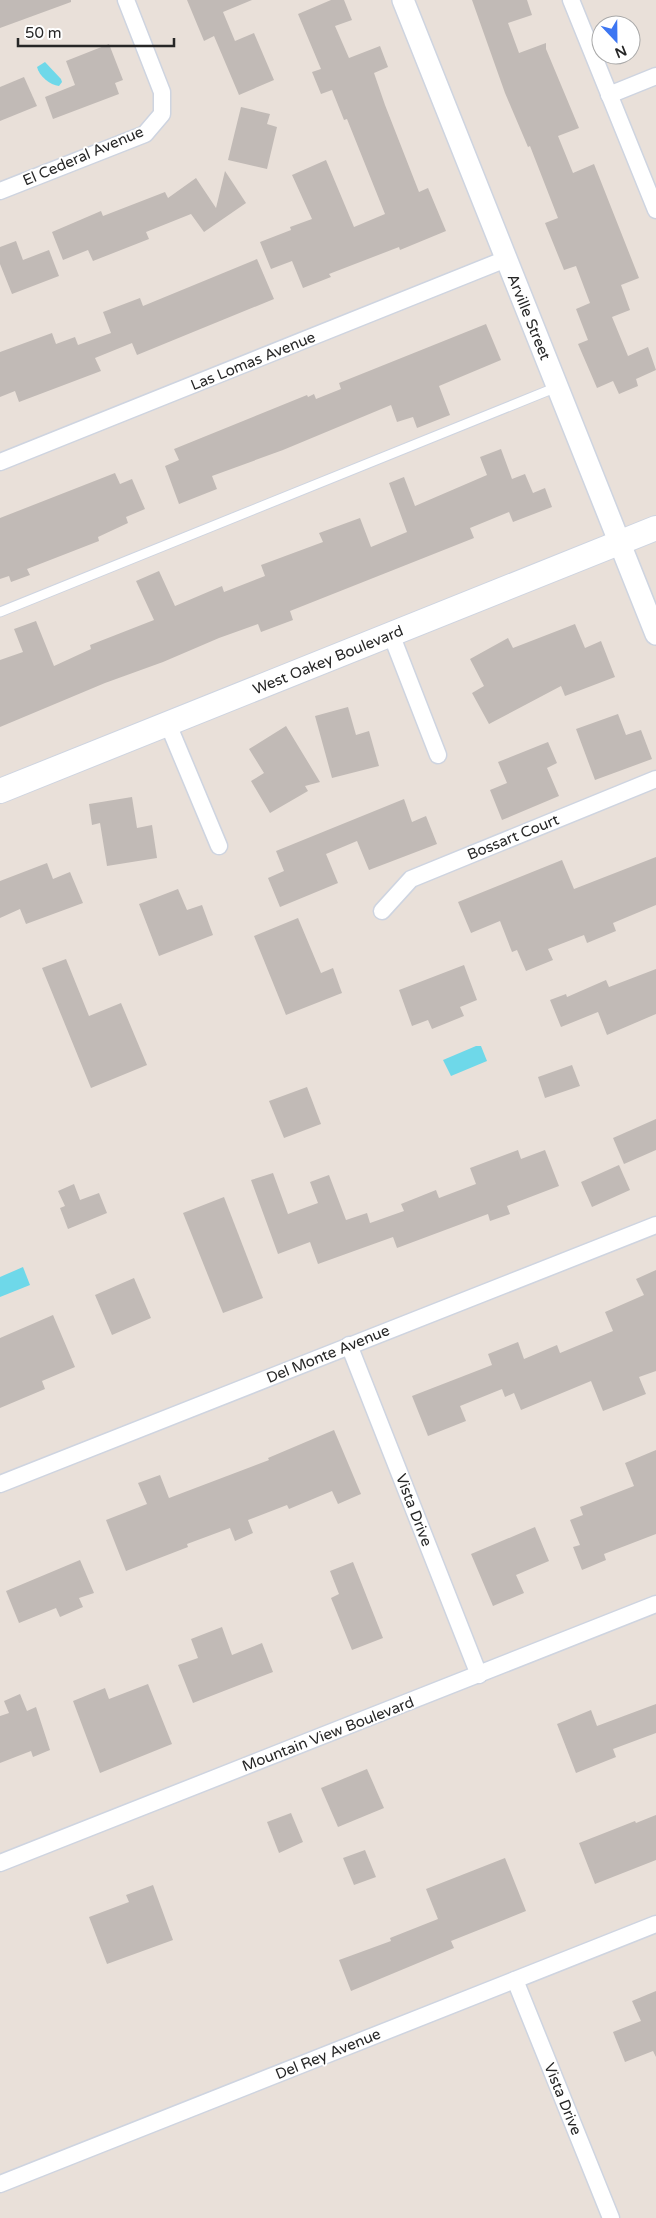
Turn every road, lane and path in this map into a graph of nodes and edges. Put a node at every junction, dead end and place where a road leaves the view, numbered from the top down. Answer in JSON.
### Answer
{"nodes":[{"id":1,"x":126,"y":0,"type":"edge"},
{"id":2,"x":403,"y":0,"type":"edge"},
{"id":3,"x":571,"y":0,"type":"edge"},
{"id":4,"x":656,"y":76,"type":"edge"},
{"id":5,"x":609,"y":95,"type":"junction"},
{"id":6,"x":0,"y":191,"type":"edge"},
{"id":7,"x":656,"y":210,"type":"edge"},
{"id":8,"x":506,"y":259,"type":"junction"},
{"id":9,"x":557,"y":387,"type":"junction"},
{"id":10,"x":0,"y":462,"type":"edge"},
{"id":11,"x":656,"y":528,"type":"edge"},
{"id":12,"x":620,"y":543,"type":"junction"},
{"id":13,"x":0,"y":612,"type":"edge"},
{"id":14,"x":654,"y":625,"type":"edge"},
{"id":15,"x":391,"y":634,"type":"junction"},
{"id":16,"x":168,"y":724,"type":"junction"},
{"id":17,"x":438,"y":755,"type":"dead end"},
{"id":18,"x":656,"y":779,"type":"edge"},
{"id":19,"x":0,"y":791,"type":"edge"},
{"id":20,"x":219,"y":846,"type":"dead end"},
{"id":21,"x":382,"y":911,"type":"dead end"},
{"id":22,"x":656,"y":1224,"type":"edge"},
{"id":23,"x":349,"y":1345,"type":"junction"},
{"id":24,"x":0,"y":1484,"type":"edge"},
{"id":25,"x":656,"y":1604,"type":"edge"},
{"id":26,"x":479,"y":1675,"type":"junction"},
{"id":27,"x":0,"y":1863,"type":"edge"},
{"id":28,"x":656,"y":1924,"type":"edge"},
{"id":29,"x":515,"y":1980,"type":"junction"},
{"id":30,"x":0,"y":2184,"type":"edge"},
{"id":31,"x":611,"y":2218,"type":"edge"}],
"edges":[{"from":1,"to":6,"type":"street","name":"El Cederal Avenue"},
{"from":2,"to":8,"type":"street","name":"Arville Street"},
{"from":3,"to":5,"type":"street"},
{"from":4,"to":5,"type":"street"},
{"from":5,"to":7,"type":"street"},
{"from":8,"to":9,"type":"street","name":"Arville Street"},
{"from":8,"to":10,"type":"street","name":"Las Lomas Avenue"},
{"from":9,"to":12,"type":"street","name":"Arville Street"},
{"from":9,"to":13,"type":"lane"},
{"from":11,"to":12,"type":"main road","name":"West Oakey Boulevard"},
{"from":12,"to":14,"type":"street","name":"Arville Street"},
{"from":12,"to":15,"type":"main road","name":"West Oakey Boulevard"},
{"from":15,"to":16,"type":"main road","name":"West Oakey Boulevard"},
{"from":15,"to":17,"type":"street"},
{"from":16,"to":19,"type":"main road","name":"West Oakey Boulevard"},
{"from":16,"to":20,"type":"street"},
{"from":18,"to":21,"type":"street","name":"Bossart Court"},
{"from":22,"to":23,"type":"street","name":"Del Monte Avenue"},
{"from":23,"to":24,"type":"street","name":"Del Monte Avenue"},
{"from":23,"to":26,"type":"street","name":"Vista Drive"},
{"from":25,"to":26,"type":"street","name":"Mountain View Boulevard"},
{"from":26,"to":27,"type":"street","name":"Mountain View Boulevard"},
{"from":28,"to":29,"type":"street","name":"Del Rey Avenue"},
{"from":29,"to":30,"type":"street","name":"Del Rey Avenue"},
{"from":29,"to":31,"type":"street","name":"Vista Drive"}]}
